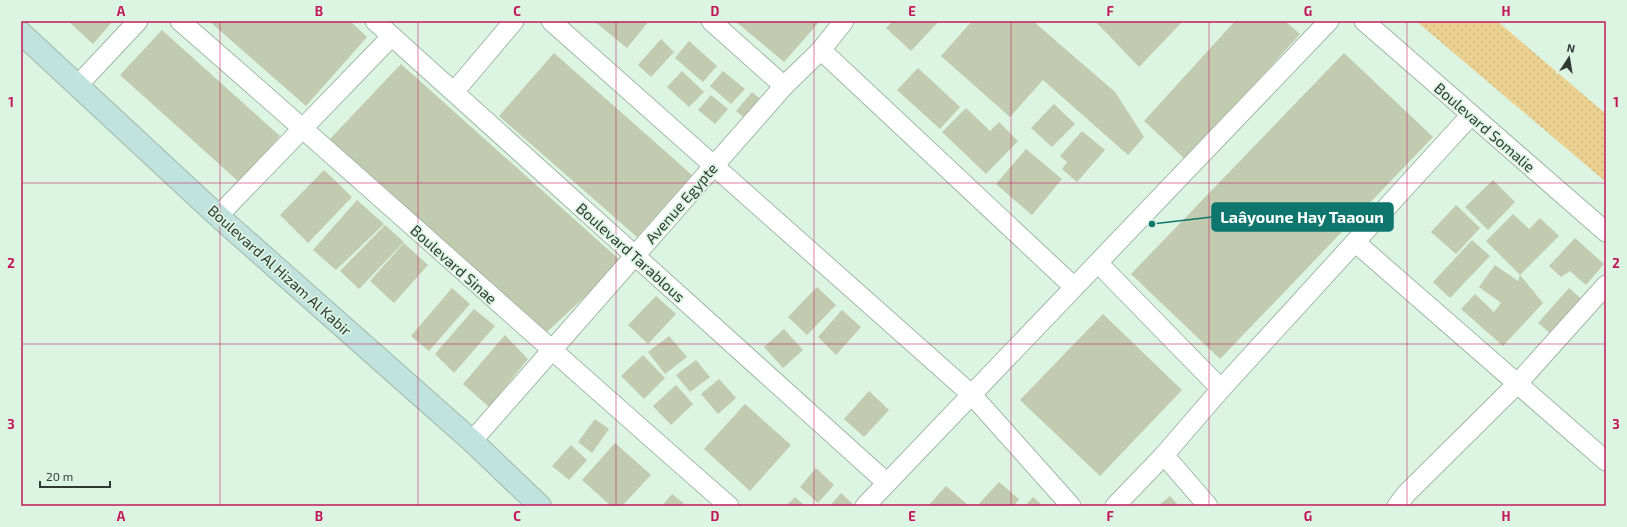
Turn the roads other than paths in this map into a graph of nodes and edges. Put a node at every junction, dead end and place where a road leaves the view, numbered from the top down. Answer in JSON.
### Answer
{"nodes":[{"id":1,"x":138,"y":21,"type":"edge"},
{"id":2,"x":180,"y":21,"type":"edge"},
{"id":3,"x":375,"y":21,"type":"edge"},
{"id":4,"x":514,"y":21,"type":"edge"},
{"id":5,"x":551,"y":21,"type":"edge"},
{"id":6,"x":711,"y":21,"type":"edge"},
{"id":7,"x":844,"y":21,"type":"edge"},
{"id":8,"x":1329,"y":21,"type":"edge"},
{"id":9,"x":1364,"y":21,"type":"edge"},
{"id":10,"x":21,"y":33,"type":"edge"},
{"id":11,"x":392,"y":36,"type":"junction"},
{"id":12,"x":821,"y":50,"type":"junction"},
{"id":13,"x":78,"y":86,"type":"junction"},
{"id":14,"x":784,"y":86,"type":"junction"},
{"id":15,"x":454,"y":92,"type":"junction"},
{"id":16,"x":1471,"y":115,"type":"junction"},
{"id":17,"x":302,"y":128,"type":"junction"},
{"id":18,"x":714,"y":165,"type":"junction"},
{"id":19,"x":218,"y":216,"type":"junction"},
{"id":20,"x":1606,"y":232,"type":"edge"},
{"id":21,"x":1355,"y":242,"type":"junction"},
{"id":22,"x":635,"y":255,"type":"junction"},
{"id":23,"x":1098,"y":263,"type":"junction"},
{"id":24,"x":1606,"y":285,"type":"edge"},
{"id":25,"x":1074,"y":287,"type":"junction"},
{"id":26,"x":551,"y":350,"type":"junction"},
{"id":27,"x":1518,"y":383,"type":"junction"},
{"id":28,"x":1221,"y":389,"type":"junction"},
{"id":29,"x":972,"y":395,"type":"junction"},
{"id":30,"x":472,"y":441,"type":"junction"},
{"id":31,"x":1164,"y":455,"type":"junction"},
{"id":32,"x":1606,"y":461,"type":"edge"},
{"id":33,"x":887,"y":483,"type":"junction"},
{"id":34,"x":540,"y":506,"type":"edge"},
{"id":35,"x":729,"y":506,"type":"edge"},
{"id":36,"x":865,"y":506,"type":"edge"},
{"id":37,"x":1071,"y":506,"type":"edge"},
{"id":38,"x":1115,"y":506,"type":"edge"},
{"id":39,"x":1208,"y":506,"type":"edge"},
{"id":40,"x":1397,"y":506,"type":"edge"}],
"edges":[{"from":1,"to":13,"type":"street"},
{"from":2,"to":17,"type":"street","name":"Boulevard Sinae"},
{"from":3,"to":11,"type":"street","name":"Boulevard Tarablous"},
{"from":4,"to":15,"type":"street"},
{"from":5,"to":18,"type":"street"},
{"from":6,"to":14,"type":"street"},
{"from":7,"to":12,"type":"street","name":"Avenue Egypte"},
{"from":8,"to":23,"type":"street"},
{"from":9,"to":16,"type":"street","name":"Boulevard Somalie"},
{"from":10,"to":13,"type":"main road","name":"Boulevard Al Hizam Al Kabir"},
{"from":11,"to":15,"type":"street","name":"Boulevard Tarablous"},
{"from":11,"to":17,"type":"street"},
{"from":12,"to":14,"type":"street","name":"Avenue Egypte"},
{"from":12,"to":25,"type":"street"},
{"from":13,"to":19,"type":"main road","name":"Boulevard Al Hizam Al Kabir"},
{"from":14,"to":18,"type":"street","name":"Avenue Egypte"},
{"from":15,"to":22,"type":"street","name":"Boulevard Tarablous"},
{"from":16,"to":20,"type":"street","name":"Boulevard Somalie"},
{"from":16,"to":21,"type":"street"},
{"from":17,"to":19,"type":"street"},
{"from":17,"to":26,"type":"street","name":"Boulevard Sinae"},
{"from":18,"to":22,"type":"street","name":"Avenue Egypte"},
{"from":18,"to":29,"type":"street"},
{"from":19,"to":30,"type":"main road","name":"Boulevard Al Hizam Al Kabir"},
{"from":21,"to":27,"type":"street"},
{"from":21,"to":28,"type":"street"},
{"from":22,"to":26,"type":"street","name":"Avenue Egypte"},
{"from":22,"to":33,"type":"street","name":"Boulevard Tarablous"},
{"from":23,"to":25,"type":"street"},
{"from":23,"to":28,"type":"street"},
{"from":24,"to":27,"type":"street"},
{"from":25,"to":29,"type":"street"},
{"from":26,"to":30,"type":"street","name":"Avenue Egypte"},
{"from":26,"to":35,"type":"street","name":"Boulevard Sinae"},
{"from":27,"to":32,"type":"street"},
{"from":27,"to":40,"type":"street"},
{"from":28,"to":31,"type":"street"},
{"from":29,"to":33,"type":"street"},
{"from":29,"to":37,"type":"street"},
{"from":30,"to":34,"type":"main road","name":"Boulevard Al Hizam Al Kabir"},
{"from":31,"to":38,"type":"street"},
{"from":31,"to":39,"type":"street"},
{"from":33,"to":36,"type":"street"}]}
